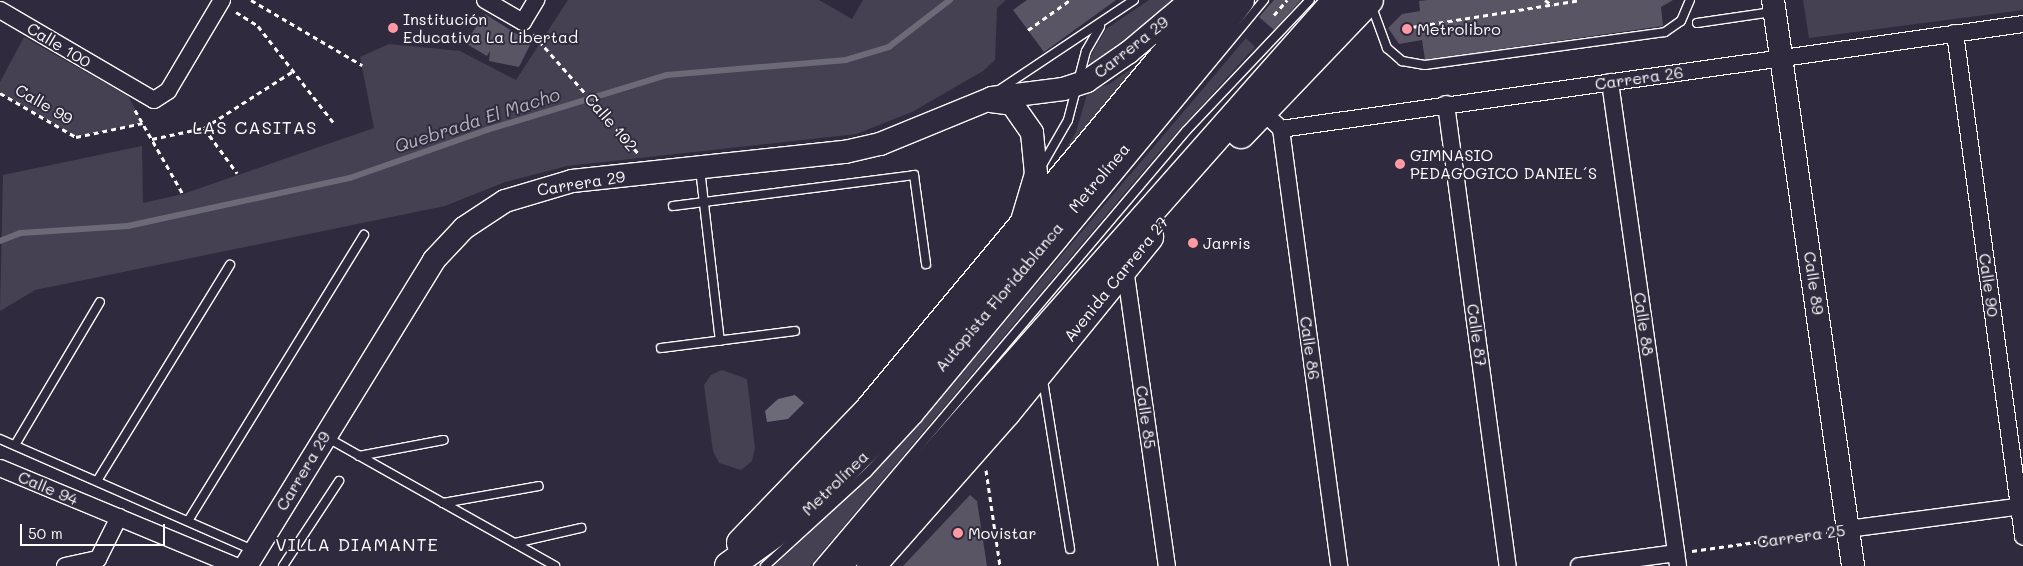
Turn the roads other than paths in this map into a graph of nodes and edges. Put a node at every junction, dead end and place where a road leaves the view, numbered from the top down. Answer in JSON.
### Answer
{"nodes":[{"id":1,"x":5,"y":0,"type":"edge"},
{"id":2,"x":485,"y":0,"type":"edge"},
{"id":3,"x":536,"y":0,"type":"edge"},
{"id":4,"x":1134,"y":0,"type":"edge"},
{"id":5,"x":1191,"y":0,"type":"edge"},
{"id":6,"x":1211,"y":0,"type":"edge"},
{"id":7,"x":1240,"y":0,"type":"edge"},
{"id":8,"x":1264,"y":0,"type":"edge"},
{"id":9,"x":1310,"y":0,"type":"edge"},
{"id":10,"x":1336,"y":0,"type":"edge"},
{"id":11,"x":1370,"y":0,"type":"edge"},
{"id":12,"x":1690,"y":0,"type":"edge"},
{"id":13,"x":221,"y":1,"type":"edge"},
{"id":14,"x":1775,"y":6,"type":"edge"},
{"id":15,"x":0,"y":9,"type":"edge"},
{"id":16,"x":1105,"y":22,"type":"junction"},
{"id":17,"x":1696,"y":23,"type":"dead end"},
{"id":18,"x":2023,"y":24,"type":"edge"},
{"id":19,"x":1955,"y":33,"type":"junction"},
{"id":20,"x":1783,"y":59,"type":"junction"},
{"id":21,"x":1610,"y":82,"type":"junction"},
{"id":22,"x":1079,"y":84,"type":"junction"},
{"id":23,"x":980,"y":102,"type":"junction"},
{"id":24,"x":1446,"y":104,"type":"junction"},
{"id":25,"x":1272,"y":120,"type":"junction"},
{"id":26,"x":699,"y":167,"type":"junction"},
{"id":27,"x":1034,"y":184,"type":"junction"},
{"id":28,"x":704,"y":202,"type":"junction"},
{"id":29,"x":673,"y":206,"type":"dead end"},
{"id":30,"x":364,"y":235,"type":"dead end"},
{"id":31,"x":1016,"y":236,"type":"junction"},
{"id":32,"x":926,"y":264,"type":"dead end"},
{"id":33,"x":230,"y":265,"type":"dead end"},
{"id":34,"x":1125,"y":268,"type":"junction"},
{"id":35,"x":100,"y":302,"type":"dead end"},
{"id":36,"x":795,"y":330,"type":"dead end"},
{"id":37,"x":720,"y":341,"type":"junction"},
{"id":38,"x":660,"y":348,"type":"dead end"},
{"id":39,"x":1041,"y":371,"type":"junction"},
{"id":40,"x":324,"y":436,"type":"junction"},
{"id":41,"x":0,"y":439,"type":"edge"},
{"id":42,"x":444,"y":440,"type":"dead end"},
{"id":43,"x":14,"y":445,"type":"junction"},
{"id":44,"x":359,"y":456,"type":"junction"},
{"id":45,"x":0,"y":468,"type":"edge"},
{"id":46,"x":97,"y":481,"type":"junction"},
{"id":47,"x":339,"y":481,"type":"dead end"},
{"id":48,"x":539,"y":486,"type":"dead end"},
{"id":49,"x":443,"y":503,"type":"junction"},
{"id":50,"x":2021,"y":506,"type":"edge"},
{"id":51,"x":119,"y":517,"type":"junction"},
{"id":52,"x":188,"y":521,"type":"junction"},
{"id":53,"x":581,"y":528,"type":"dead end"},
{"id":54,"x":1848,"y":529,"type":"junction"},
{"id":55,"x":2023,"y":536,"type":"edge"},
{"id":56,"x":514,"y":543,"type":"junction"},
{"id":57,"x":1070,"y":549,"type":"dead end"},
{"id":58,"x":251,"y":558,"type":"edge"},
{"id":59,"x":1677,"y":559,"type":"edge"},
{"id":60,"x":65,"y":566,"type":"edge"},
{"id":61,"x":235,"y":566,"type":"edge"},
{"id":62,"x":284,"y":566,"type":"edge"},
{"id":63,"x":555,"y":566,"type":"edge"},
{"id":64,"x":719,"y":566,"type":"edge"},
{"id":65,"x":729,"y":566,"type":"edge"},
{"id":66,"x":765,"y":566,"type":"edge"},
{"id":67,"x":818,"y":566,"type":"edge"},
{"id":68,"x":837,"y":566,"type":"edge"},
{"id":69,"x":872,"y":566,"type":"edge"},
{"id":70,"x":1167,"y":566,"type":"edge"},
{"id":71,"x":1338,"y":566,"type":"edge"},
{"id":72,"x":1508,"y":566,"type":"edge"},
{"id":73,"x":1579,"y":566,"type":"edge"},
{"id":74,"x":1853,"y":566,"type":"edge"}],
"edges":[{"from":1,"to":15,"type":"street"},
{"from":2,"to":3,"type":"street"},
{"from":4,"to":16,"type":"lane"},
{"from":5,"to":22,"type":"street","name":"Carrera 29"},
{"from":6,"to":31,"type":"highway"},
{"from":7,"to":65,"type":"highway","name":"Autopista Floridablanca"},
{"from":8,"to":66,"type":"lane","name":"Metrolínea"},
{"from":9,"to":67,"type":"lane"},
{"from":10,"to":68,"type":"highway"},
{"from":11,"to":12,"type":"lane"},
{"from":11,"to":25,"type":"highway","name":"Avenida Carrera 27"},
{"from":13,"to":15,"type":"street","name":"Calle 100"},
{"from":14,"to":17,"type":"lane"},
{"from":14,"to":20,"type":"street","name":"Calle 89"},
{"from":16,"to":22,"type":"lane"},
{"from":16,"to":23,"type":"lane"},
{"from":18,"to":19,"type":"street","name":"Carrera 26"},
{"from":19,"to":20,"type":"street","name":"Carrera 26"},
{"from":19,"to":50,"type":"street","name":"Calle 90"},
{"from":20,"to":21,"type":"street","name":"Carrera 26"},
{"from":20,"to":54,"type":"street","name":"Calle 89"},
{"from":21,"to":24,"type":"street","name":"Carrera 26"},
{"from":21,"to":59,"type":"street","name":"Calle 88"},
{"from":22,"to":23,"type":"street","name":"Carrera 29"},
{"from":22,"to":27,"type":"lane"},
{"from":23,"to":26,"type":"street","name":"Carrera 29"},
{"from":23,"to":27,"type":"street","name":"Carrera 29"},
{"from":24,"to":25,"type":"street","name":"Carrera 26"},
{"from":24,"to":72,"type":"street","name":"Calle 87"},
{"from":25,"to":34,"type":"highway","name":"Avenida Carrera 27"},
{"from":25,"to":71,"type":"street","name":"Calle 86"},
{"from":26,"to":28,"type":"lane"},
{"from":26,"to":40,"type":"street","name":"Carrera 29"},
{"from":27,"to":31,"type":"street","name":"Carrera 29"},
{"from":28,"to":29,"type":"lane"},
{"from":28,"to":32,"type":"lane"},
{"from":28,"to":37,"type":"lane"},
{"from":30,"to":52,"type":"lane"},
{"from":31,"to":64,"type":"highway"},
{"from":33,"to":46,"type":"lane"},
{"from":34,"to":39,"type":"highway","name":"Avenida Carrera 27"},
{"from":34,"to":70,"type":"street","name":"Calle 85"},
{"from":35,"to":43,"type":"lane"},
{"from":36,"to":37,"type":"lane"},
{"from":37,"to":38,"type":"lane"},
{"from":39,"to":57,"type":"lane"},
{"from":39,"to":69,"type":"highway","name":"Avenida Carrera 27"},
{"from":40,"to":44,"type":"lane"},
{"from":40,"to":58,"type":"street","name":"Carrera 29"},
{"from":41,"to":43,"type":"lane"},
{"from":42,"to":44,"type":"lane"},
{"from":43,"to":46,"type":"lane"},
{"from":44,"to":49,"type":"lane"},
{"from":45,"to":51,"type":"street","name":"Calle 94"},
{"from":46,"to":52,"type":"lane"},
{"from":47,"to":62,"type":"lane"},
{"from":48,"to":49,"type":"lane"},
{"from":49,"to":56,"type":"lane"},
{"from":50,"to":54,"type":"street","name":"Carrera 25"},
{"from":50,"to":55,"type":"street","name":"Calle 90"},
{"from":51,"to":60,"type":"street"},
{"from":51,"to":61,"type":"street","name":"Calle 94"},
{"from":52,"to":58,"type":"lane"},
{"from":53,"to":56,"type":"lane"},
{"from":54,"to":74,"type":"street","name":"Calle 89"},
{"from":56,"to":63,"type":"lane"},
{"from":59,"to":73,"type":"street"}]}
